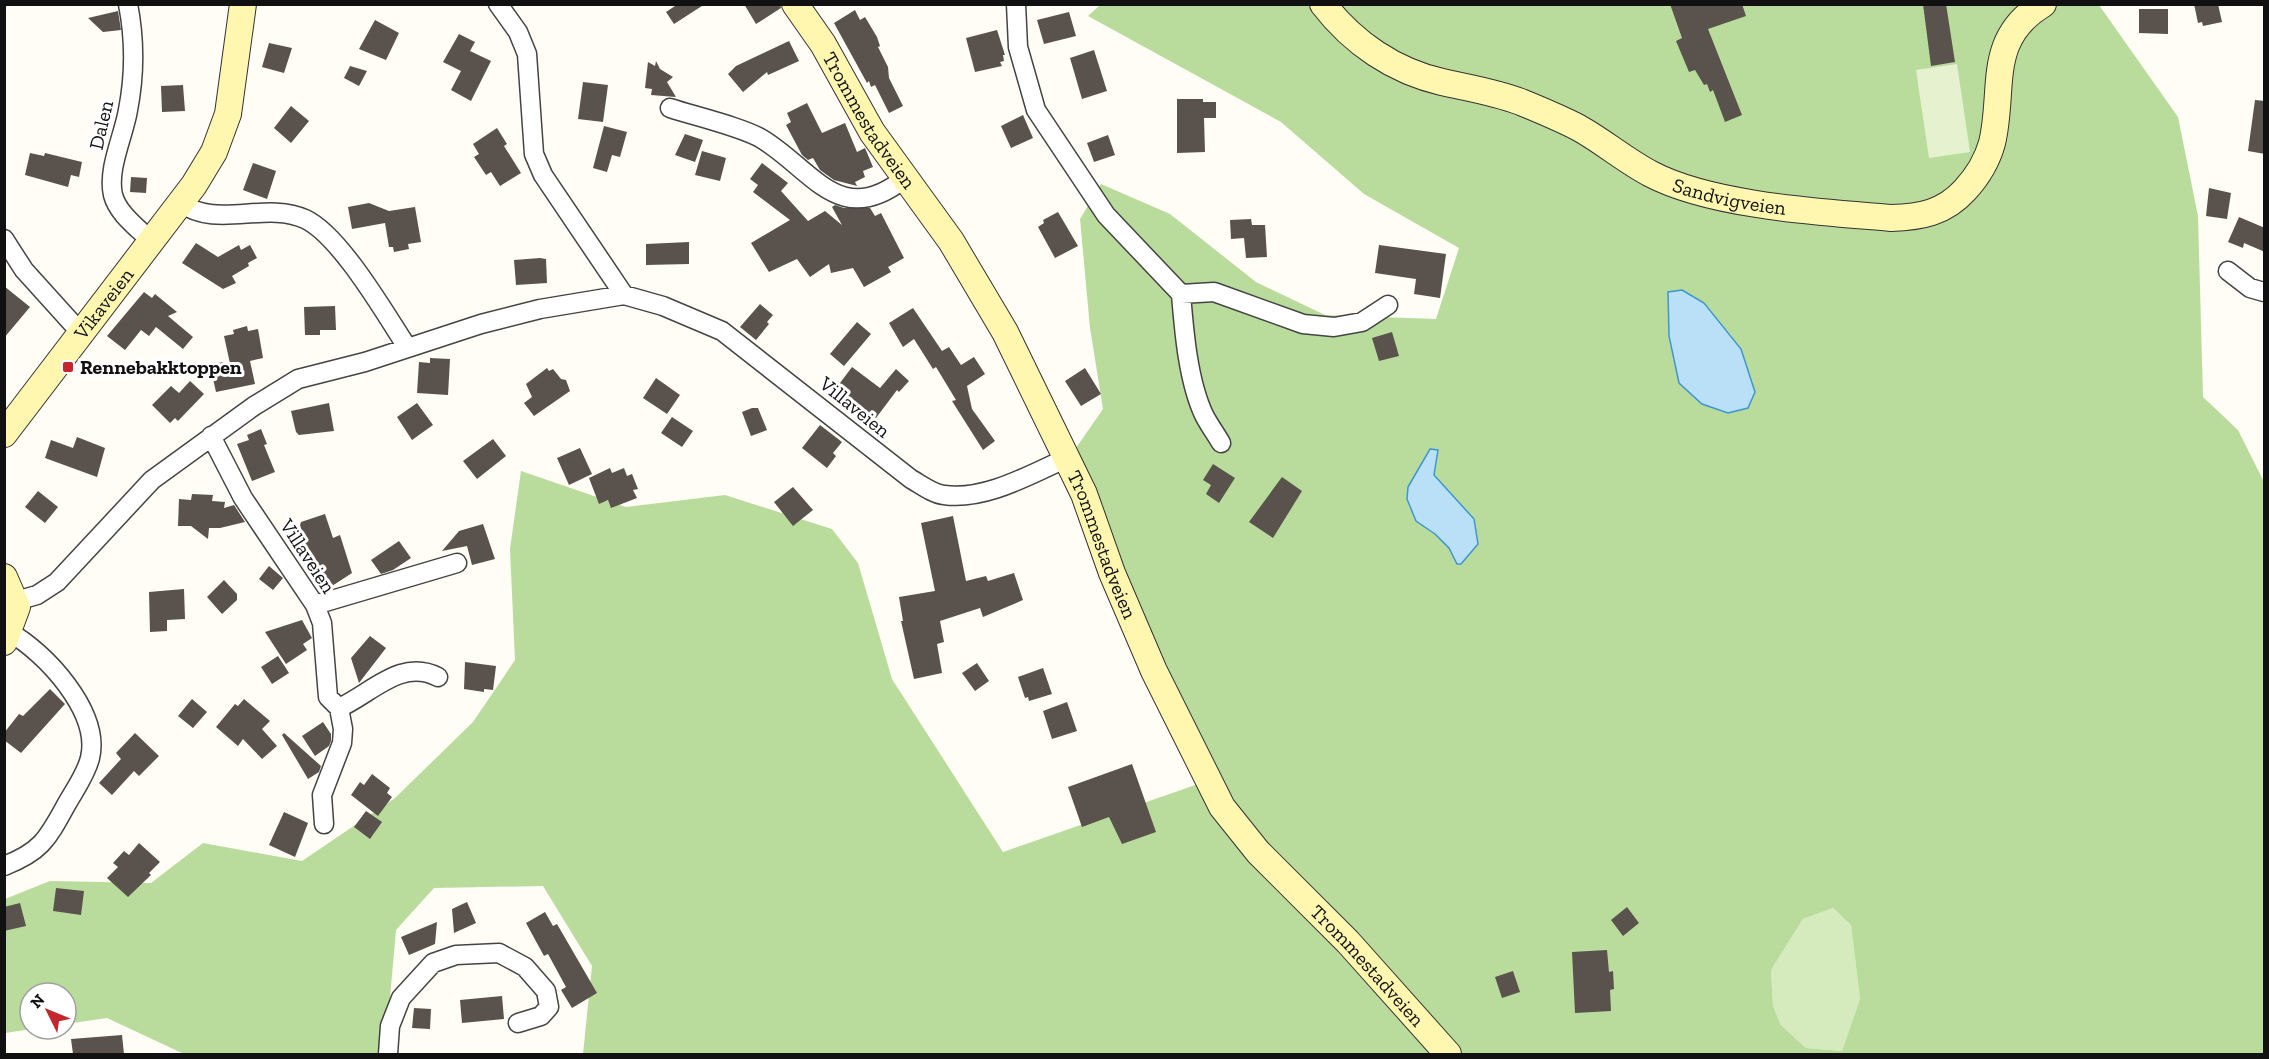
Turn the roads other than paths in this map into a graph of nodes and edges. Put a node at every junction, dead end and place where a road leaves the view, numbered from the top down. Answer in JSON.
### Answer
{"nodes":[{"id":1,"x":128,"y":4,"type":"edge"},
{"id":2,"x":243,"y":4,"type":"edge"},
{"id":3,"x":498,"y":4,"type":"edge"},
{"id":4,"x":1016,"y":4,"type":"edge"},
{"id":5,"x":1323,"y":4,"type":"edge"},
{"id":6,"x":2043,"y":4,"type":"edge"},
{"id":7,"x":800,"y":8,"type":"edge"},
{"id":8,"x":670,"y":108,"type":"dead end"},
{"id":9,"x":905,"y":178,"type":"junction"},
{"id":10,"x":181,"y":203,"type":"junction"},
{"id":11,"x":151,"y":241,"type":"junction"},
{"id":12,"x":5,"y":243,"type":"edge"},
{"id":13,"x":2228,"y":271,"type":"dead end"},
{"id":14,"x":2265,"y":292,"type":"edge"},
{"id":15,"x":1181,"y":294,"type":"junction"},
{"id":16,"x":624,"y":295,"type":"junction"},
{"id":17,"x":1388,"y":305,"type":"dead end"},
{"id":18,"x":80,"y":332,"type":"junction"},
{"id":19,"x":407,"y":347,"type":"junction"},
{"id":20,"x":4,"y":434,"type":"edge"},
{"id":21,"x":211,"y":436,"type":"junction"},
{"id":22,"x":1221,"y":443,"type":"dead end"},
{"id":23,"x":1067,"y":458,"type":"junction"},
{"id":24,"x":457,"y":562,"type":"dead end"},
{"id":25,"x":4,"y":577,"type":"edge"},
{"id":26,"x":16,"y":601,"type":"junction"},
{"id":27,"x":315,"y":605,"type":"junction"},
{"id":28,"x":7,"y":637,"type":"edge"},
{"id":29,"x":438,"y":677,"type":"dead end"},
{"id":30,"x":339,"y":708,"type":"junction"},
{"id":31,"x":324,"y":824,"type":"dead end"},
{"id":32,"x":4,"y":866,"type":"edge"},
{"id":33,"x":518,"y":1023,"type":"dead end"},
{"id":34,"x":388,"y":1054,"type":"edge"},
{"id":35,"x":1449,"y":1054,"type":"edge"}],
"edges":[{"from":1,"to":11,"type":"street","name":"Dalen"},
{"from":2,"to":10,"type":"main road","name":"Vikaveien"},
{"from":3,"to":16,"type":"street"},
{"from":4,"to":15,"type":"street"},
{"from":5,"to":6,"type":"main road","name":"Sandvigveien"},
{"from":7,"to":9,"type":"main road","name":"Trommestadveien"},
{"from":8,"to":9,"type":"street"},
{"from":9,"to":23,"type":"main road","name":"Trommestadveien"},
{"from":10,"to":11,"type":"main road","name":"Vikaveien"},
{"from":10,"to":19,"type":"street"},
{"from":11,"to":18,"type":"main road","name":"Vikaveien"},
{"from":12,"to":18,"type":"street"},
{"from":13,"to":14,"type":"street"},
{"from":15,"to":17,"type":"street"},
{"from":15,"to":22,"type":"street"},
{"from":16,"to":19,"type":"street","name":"Villaveien"},
{"from":16,"to":23,"type":"street","name":"Villaveien"},
{"from":18,"to":20,"type":"main road","name":"Vikaveien"},
{"from":19,"to":21,"type":"street","name":"Villaveien"},
{"from":21,"to":26,"type":"street","name":"Villaveien"},
{"from":21,"to":27,"type":"street","name":"Villaveien"},
{"from":23,"to":35,"type":"main road","name":"Trommestadveien"},
{"from":24,"to":27,"type":"street"},
{"from":25,"to":26,"type":"main road"},
{"from":26,"to":28,"type":"main road"},
{"from":27,"to":30,"type":"street","name":"Villaveien"},
{"from":28,"to":32,"type":"street"},
{"from":29,"to":30,"type":"street"},
{"from":30,"to":31,"type":"street","name":"Villaveien"},
{"from":33,"to":34,"type":"street"}]}
